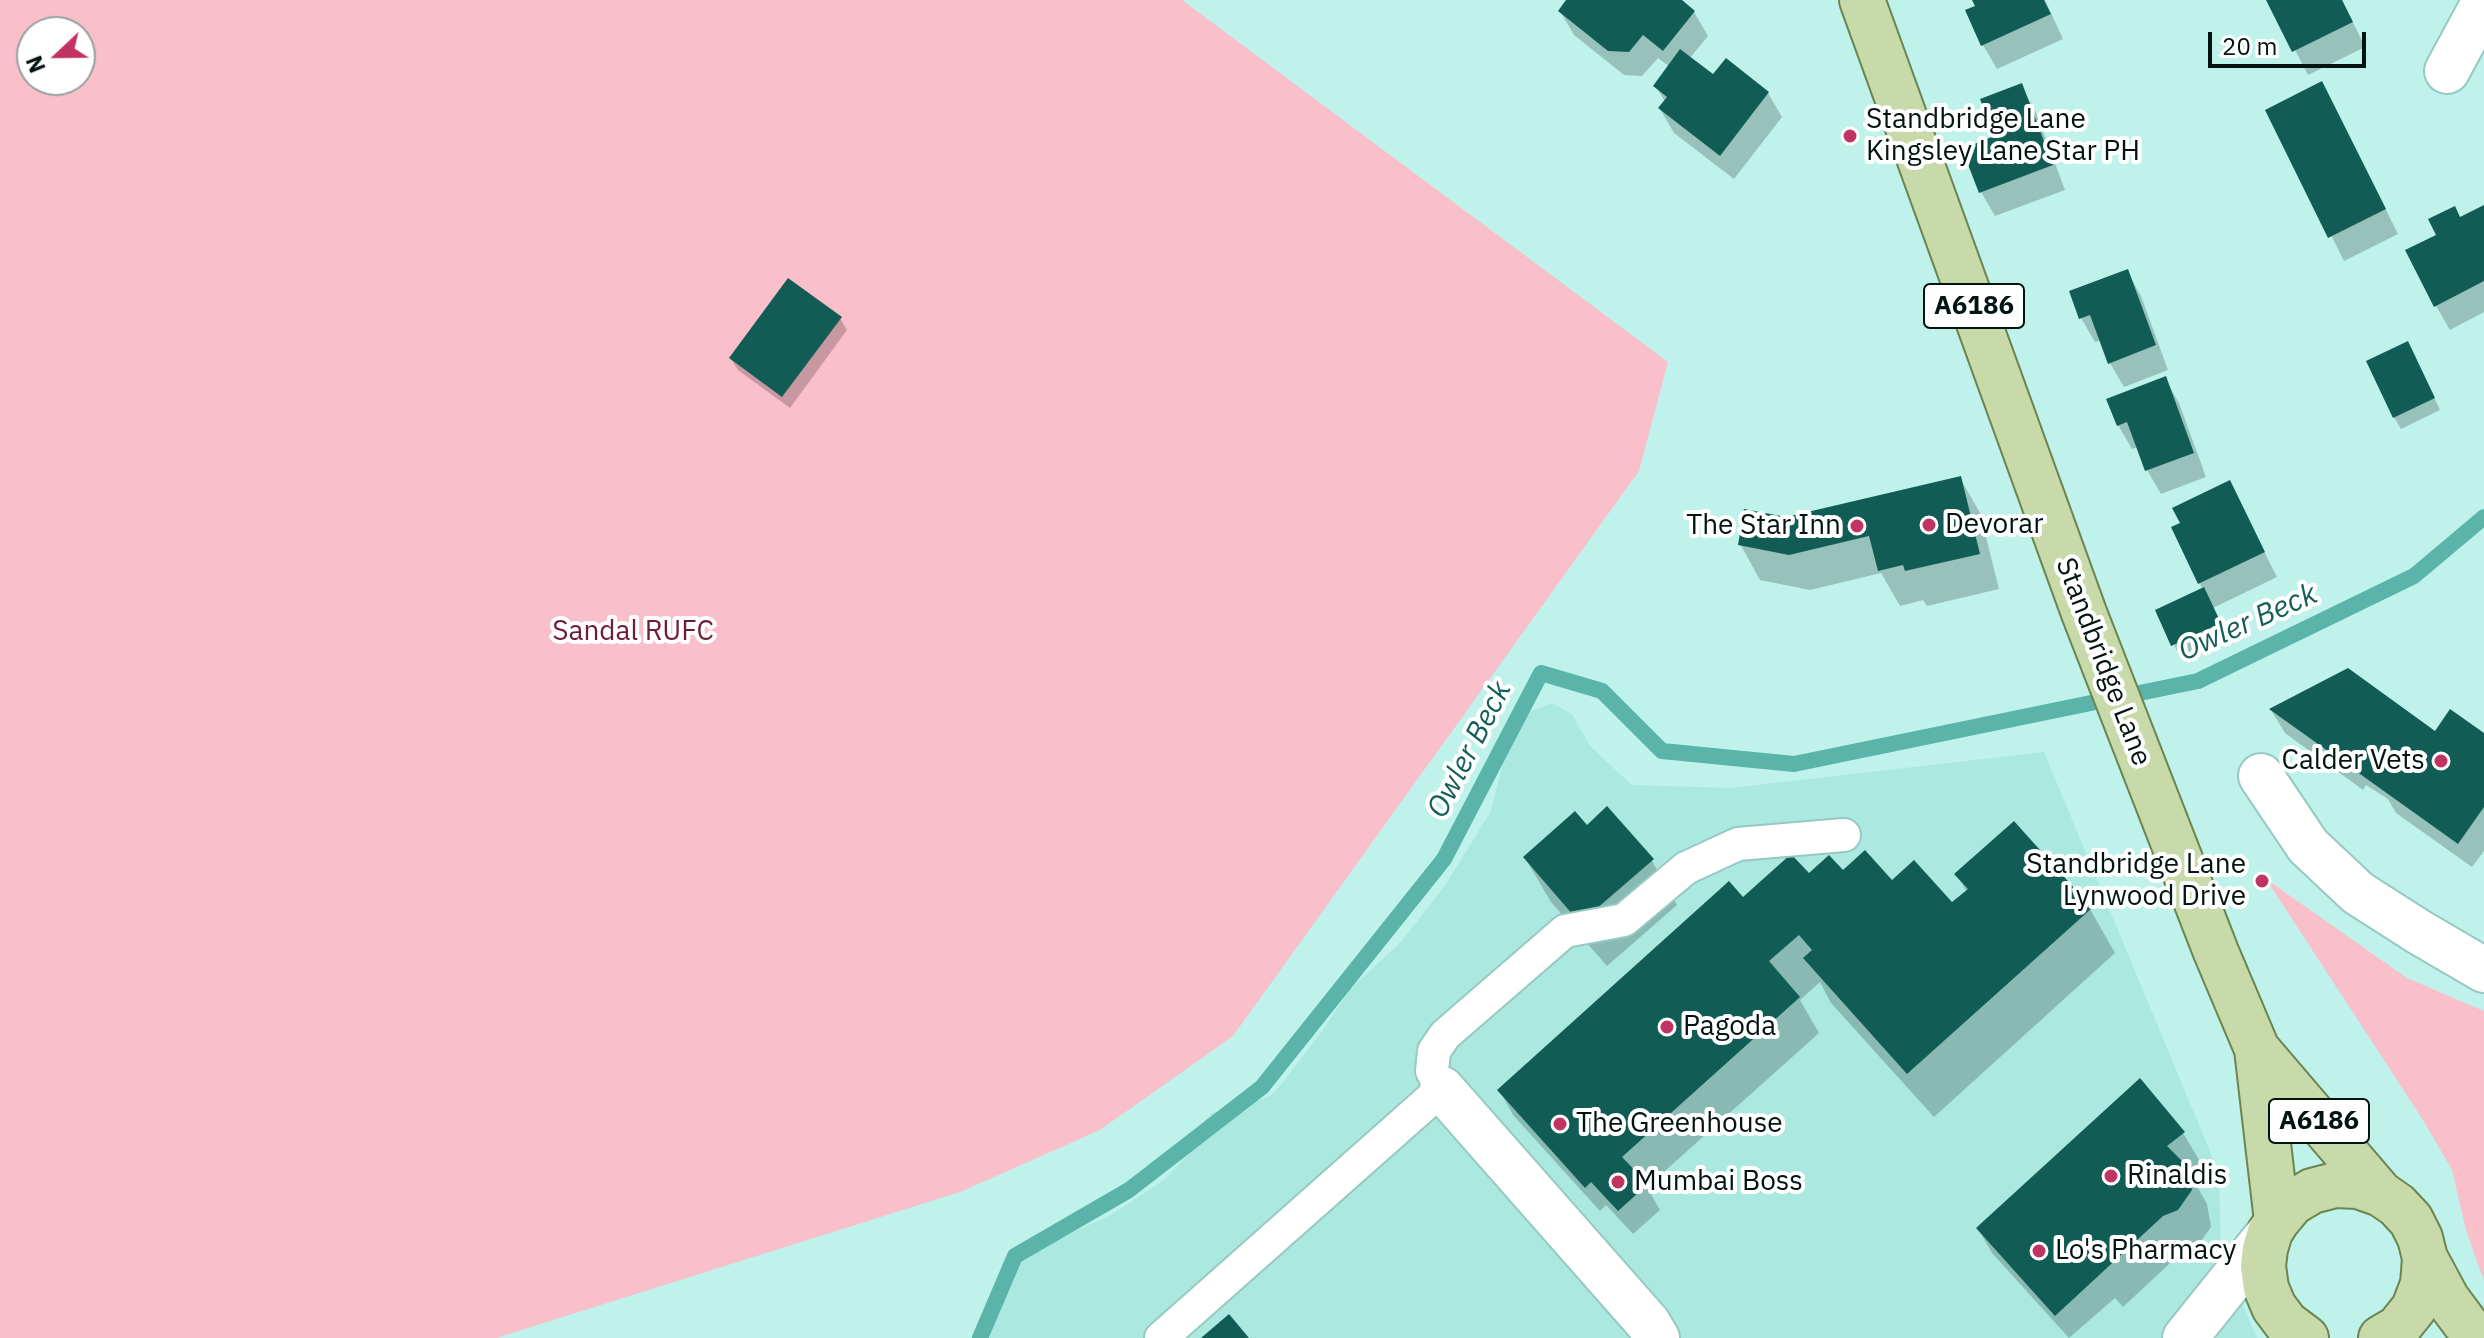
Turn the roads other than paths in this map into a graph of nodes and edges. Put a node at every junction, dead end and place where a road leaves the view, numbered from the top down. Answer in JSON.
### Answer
{"nodes":[{"id":1,"x":1862,"y":0,"type":"edge"},
{"id":2,"x":2479,"y":7,"type":"edge"},
{"id":3,"x":2447,"y":71,"type":"dead end"},
{"id":4,"x":2261,"y":776,"type":"dead end"},
{"id":5,"x":1844,"y":835,"type":"dead end"},
{"id":6,"x":2484,"y":970,"type":"edge"},
{"id":7,"x":2257,"y":1049,"type":"junction"},
{"id":8,"x":1442,"y":1089,"type":"junction"},
{"id":9,"x":2381,"y":1194,"type":"junction"},
{"id":10,"x":2273,"y":1227,"type":"junction"},
{"id":11,"x":2425,"y":1258,"type":"junction"},
{"id":12,"x":1161,"y":1338,"type":"edge"},
{"id":13,"x":1657,"y":1338,"type":"edge"},
{"id":14,"x":2185,"y":1338,"type":"edge"},
{"id":15,"x":2306,"y":1338,"type":"edge"},
{"id":16,"x":2381,"y":1338,"type":"edge"},
{"id":17,"x":2476,"y":1338,"type":"edge"}],
"edges":[{"from":1,"to":7,"type":"main road","name":"Standbridge Lane","number":"A6186"},
{"from":2,"to":3,"type":"street"},
{"from":4,"to":6,"type":"street"},
{"from":5,"to":8,"type":"lane"},
{"from":7,"to":9,"type":"main road","name":"Standbridge Lane","number":"A6186"},
{"from":7,"to":10,"type":"main road","name":"Standbridge Lane","number":"A6186"},
{"from":8,"to":12,"type":"lane"},
{"from":8,"to":13,"type":"street"},
{"from":9,"to":10,"type":"main road","name":"Standbridge Lane"},
{"from":9,"to":11,"type":"main road","name":"Standbridge Lane"},
{"from":10,"to":14,"type":"street"},
{"from":10,"to":15,"type":"main road","name":"Standbridge Lane"},
{"from":11,"to":16,"type":"main road"},
{"from":11,"to":17,"type":"main road","name":"Standbridge Lane"}]}
